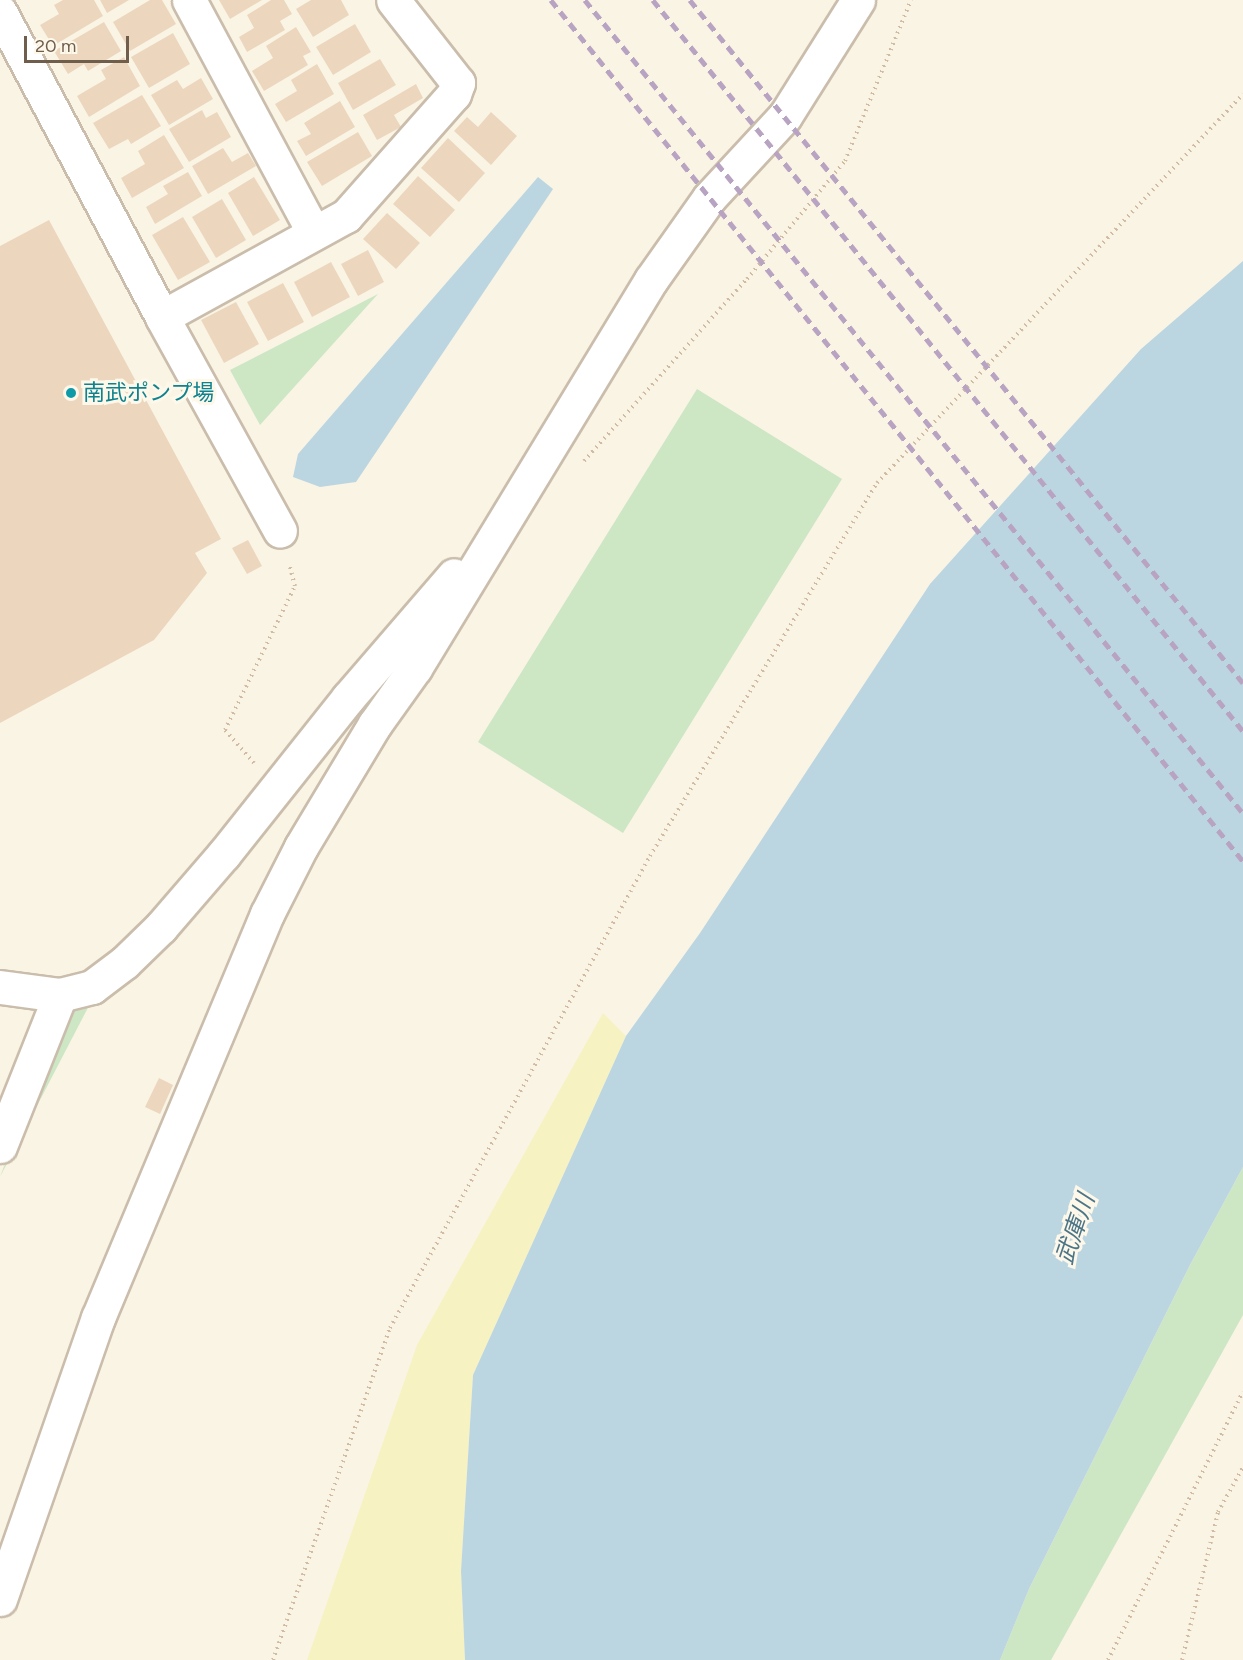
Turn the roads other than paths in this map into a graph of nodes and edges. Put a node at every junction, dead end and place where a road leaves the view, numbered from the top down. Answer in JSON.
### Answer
{"nodes":[{"id":1,"x":189,"y":0,"type":"edge"},
{"id":2,"x":393,"y":0,"type":"edge"},
{"id":3,"x":850,"y":5,"type":"edge"},
{"id":4,"x":0,"y":12,"type":"edge"},
{"id":5,"x":314,"y":233,"type":"junction"},
{"id":6,"x":162,"y":317,"type":"junction"},
{"id":7,"x":509,"y":513,"type":"junction"},
{"id":8,"x":280,"y":531,"type":"road end"},
{"id":9,"x":0,"y":987,"type":"edge"},
{"id":10,"x":60,"y":995,"type":"junction"},
{"id":11,"x":13,"y":1075,"type":"edge"},
{"id":12,"x":0,"y":1146,"type":"edge"},
{"id":13,"x":0,"y":1599,"type":"edge"}],
"edges":[{"from":1,"to":5,"type":"street"},
{"from":2,"to":5,"type":"street"},
{"from":3,"to":7,"type":"street"},
{"from":4,"to":6,"type":"street"},
{"from":5,"to":6,"type":"street"},
{"from":6,"to":8,"type":"street"},
{"from":7,"to":10,"type":"street"},
{"from":7,"to":13,"type":"street"},
{"from":9,"to":10,"type":"street"},
{"from":10,"to":11,"type":"street"},
{"from":11,"to":12,"type":"street"}]}
